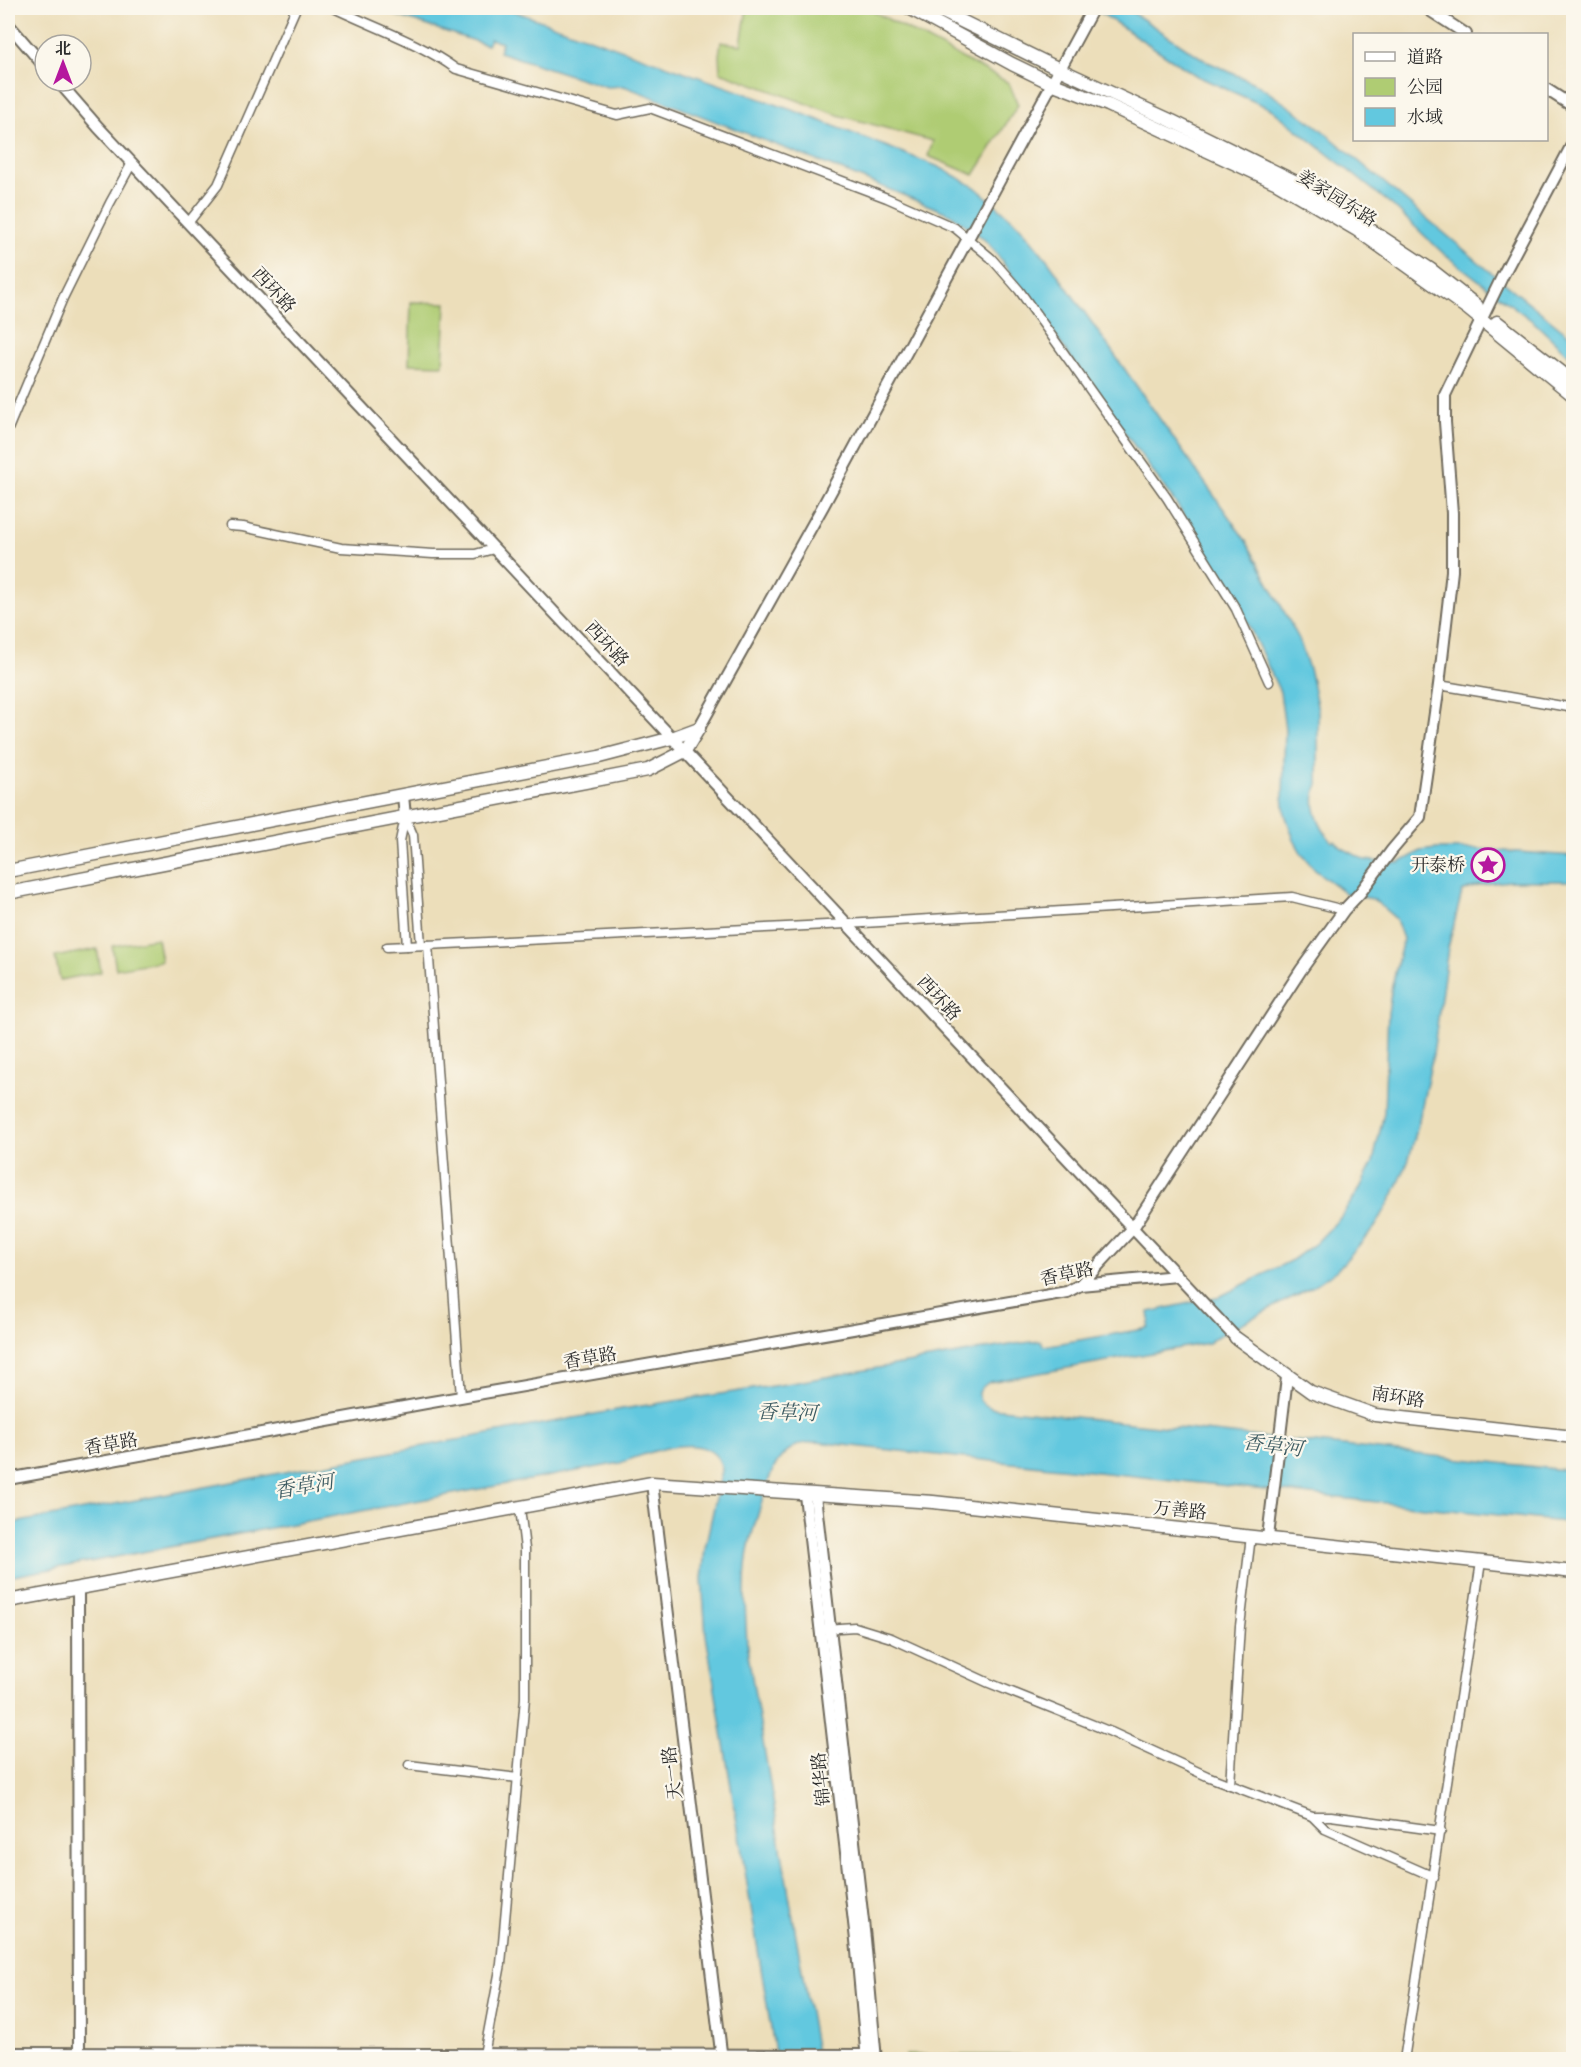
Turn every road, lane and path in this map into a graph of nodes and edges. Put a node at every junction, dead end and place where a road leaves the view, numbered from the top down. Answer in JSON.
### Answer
{"nodes":[{"id":1,"x":296,"y":8,"type":"edge"},
{"id":2,"x":334,"y":8,"type":"edge"},
{"id":3,"x":909,"y":8,"type":"edge"},
{"id":4,"x":936,"y":8,"type":"edge"},
{"id":5,"x":1426,"y":8,"type":"edge"},
{"id":6,"x":1091,"y":11,"type":"edge"},
{"id":7,"x":8,"y":24,"type":"edge"},
{"id":8,"x":1464,"y":33,"type":"edge"},
{"id":9,"x":33,"y":53,"type":"edge"},
{"id":10,"x":1059,"y":69,"type":"junction"},
{"id":11,"x":1051,"y":83,"type":"junction"},
{"id":12,"x":1548,"y":90,"type":"edge"},
{"id":13,"x":69,"y":93,"type":"edge"},
{"id":14,"x":1574,"y":107,"type":"edge"},
{"id":15,"x":1574,"y":141,"type":"edge"},
{"id":16,"x":132,"y":163,"type":"junction"},
{"id":17,"x":188,"y":223,"type":"junction"},
{"id":18,"x":970,"y":235,"type":"junction"},
{"id":19,"x":1483,"y":316,"type":"junction"},
{"id":20,"x":1574,"y":382,"type":"edge"},
{"id":21,"x":1574,"y":396,"type":"edge"},
{"id":22,"x":8,"y":429,"type":"edge"},
{"id":23,"x":230,"y":526,"type":"dead end"},
{"id":24,"x":494,"y":549,"type":"junction"},
{"id":25,"x":1269,"y":682,"type":"dead end"},
{"id":26,"x":1439,"y":685,"type":"junction"},
{"id":27,"x":1574,"y":708,"type":"edge"},
{"id":28,"x":699,"y":728,"type":"junction"},
{"id":29,"x":672,"y":738,"type":"junction"},
{"id":30,"x":685,"y":751,"type":"junction"},
{"id":31,"x":403,"y":795,"type":"junction"},
{"id":32,"x":405,"y":817,"type":"junction"},
{"id":33,"x":8,"y":871,"type":"edge"},
{"id":34,"x":8,"y":893,"type":"edge"},
{"id":35,"x":1344,"y":910,"type":"junction"},
{"id":36,"x":847,"y":924,"type":"junction"},
{"id":37,"x":424,"y":945,"type":"junction"},
{"id":38,"x":407,"y":946,"type":"junction"},
{"id":39,"x":387,"y":947,"type":"dead end"},
{"id":40,"x":1133,"y":1228,"type":"junction"},
{"id":41,"x":1177,"y":1276,"type":"junction"},
{"id":42,"x":1080,"y":1285,"type":"junction"},
{"id":43,"x":1236,"y":1338,"type":"joint"},
{"id":44,"x":1287,"y":1377,"type":"junction"},
{"id":45,"x":461,"y":1397,"type":"junction"},
{"id":46,"x":1574,"y":1437,"type":"edge"},
{"id":47,"x":8,"y":1479,"type":"edge"},
{"id":48,"x":652,"y":1484,"type":"junction"},
{"id":49,"x":810,"y":1495,"type":"junction"},
{"id":50,"x":520,"y":1508,"type":"junction"},
{"id":51,"x":1251,"y":1536,"type":"junction"},
{"id":52,"x":1268,"y":1537,"type":"junction"},
{"id":53,"x":1481,"y":1562,"type":"junction"},
{"id":54,"x":1574,"y":1572,"type":"edge"},
{"id":55,"x":78,"y":1588,"type":"junction"},
{"id":56,"x":8,"y":1601,"type":"edge"},
{"id":57,"x":825,"y":1629,"type":"junction"},
{"id":58,"x":409,"y":1765,"type":"dead end"},
{"id":59,"x":518,"y":1778,"type":"junction"},
{"id":60,"x":1230,"y":1785,"type":"junction"},
{"id":61,"x":1312,"y":1816,"type":"junction"},
{"id":62,"x":1441,"y":1831,"type":"junction"},
{"id":63,"x":1434,"y":1877,"type":"junction"},
{"id":64,"x":8,"y":2053,"type":"edge"},
{"id":65,"x":79,"y":2056,"type":"edge"},
{"id":66,"x":483,"y":2057,"type":"edge"},
{"id":67,"x":722,"y":2058,"type":"edge"},
{"id":68,"x":872,"y":2059,"type":"edge"},
{"id":69,"x":1404,"y":2060,"type":"edge"}],
"edges":[{"from":1,"to":17,"type":"street"},
{"from":2,"to":18,"type":"street"},
{"from":3,"to":11,"type":"main road","name":"姜家园东路"},
{"from":4,"to":10,"type":"main road","name":"姜家园东路"},
{"from":5,"to":8,"type":"street"},
{"from":6,"to":10,"type":"street"},
{"from":7,"to":9,"type":"street"},
{"from":10,"to":11,"type":"street"},
{"from":10,"to":19,"type":"main road","name":"姜家园东路"},
{"from":11,"to":18,"type":"street"},
{"from":11,"to":19,"type":"main road","name":"姜家园东路"},
{"from":12,"to":14,"type":"street"},
{"from":13,"to":16,"type":"street","name":"西环路"},
{"from":15,"to":19,"type":"street"},
{"from":16,"to":17,"type":"street","name":"西环路"},
{"from":16,"to":22,"type":"street"},
{"from":17,"to":24,"type":"street","name":"西环路"},
{"from":18,"to":25,"type":"street"},
{"from":18,"to":28,"type":"street"},
{"from":19,"to":20,"type":"main road","name":"姜家园东路"},
{"from":19,"to":21,"type":"main road","name":"姜家园东路"},
{"from":19,"to":26,"type":"street"},
{"from":23,"to":24,"type":"street"},
{"from":24,"to":29,"type":"street","name":"西环路"},
{"from":26,"to":27,"type":"street"},
{"from":26,"to":35,"type":"street"},
{"from":28,"to":29,"type":"main road"},
{"from":28,"to":30,"type":"main road"},
{"from":29,"to":30,"type":"street","name":"西环路"},
{"from":29,"to":31,"type":"main road"},
{"from":30,"to":32,"type":"main road"},
{"from":30,"to":36,"type":"street","name":"西环路"},
{"from":31,"to":32,"type":"street"},
{"from":31,"to":33,"type":"main road"},
{"from":32,"to":34,"type":"main road"},
{"from":32,"to":37,"type":"street"},
{"from":32,"to":38,"type":"street"},
{"from":35,"to":36,"type":"street"},
{"from":35,"to":40,"type":"street"},
{"from":36,"to":37,"type":"street"},
{"from":36,"to":40,"type":"street","name":"西环路"},
{"from":37,"to":38,"type":"street"},
{"from":37,"to":45,"type":"street"},
{"from":38,"to":39,"type":"street"},
{"from":40,"to":41,"type":"street"},
{"from":40,"to":42,"type":"street"},
{"from":41,"to":42,"type":"street","name":"香草路"},
{"from":41,"to":43,"type":"street"},
{"from":42,"to":45,"type":"street","name":"香草路"},
{"from":43,"to":44,"type":"main road","name":"南环路"},
{"from":44,"to":46,"type":"main road","name":"南环路"},
{"from":44,"to":52,"type":"street"},
{"from":45,"to":47,"type":"street","name":"香草路"},
{"from":48,"to":49,"type":"main road","name":"万善路"},
{"from":48,"to":50,"type":"main road","name":"万善路"},
{"from":48,"to":67,"type":"street","name":"天一路"},
{"from":49,"to":51,"type":"main road","name":"万善路"},
{"from":49,"to":57,"type":"street","name":"锦华路"},
{"from":50,"to":55,"type":"main road","name":"万善路"},
{"from":50,"to":59,"type":"street"},
{"from":51,"to":52,"type":"main road","name":"万善路"},
{"from":51,"to":60,"type":"street"},
{"from":52,"to":53,"type":"main road","name":"万善路"},
{"from":53,"to":54,"type":"main road","name":"万善路"},
{"from":53,"to":62,"type":"street"},
{"from":55,"to":56,"type":"main road","name":"万善路"},
{"from":55,"to":65,"type":"street"},
{"from":57,"to":60,"type":"street"},
{"from":57,"to":68,"type":"street","name":"锦华路"},
{"from":58,"to":59,"type":"street"},
{"from":59,"to":66,"type":"street"},
{"from":60,"to":61,"type":"street"},
{"from":61,"to":62,"type":"street"},
{"from":61,"to":63,"type":"street"},
{"from":62,"to":63,"type":"street"},
{"from":63,"to":69,"type":"street"},
{"from":64,"to":65,"type":"street"},
{"from":65,"to":66,"type":"street"},
{"from":66,"to":67,"type":"street"},
{"from":67,"to":68,"type":"street"}]}
